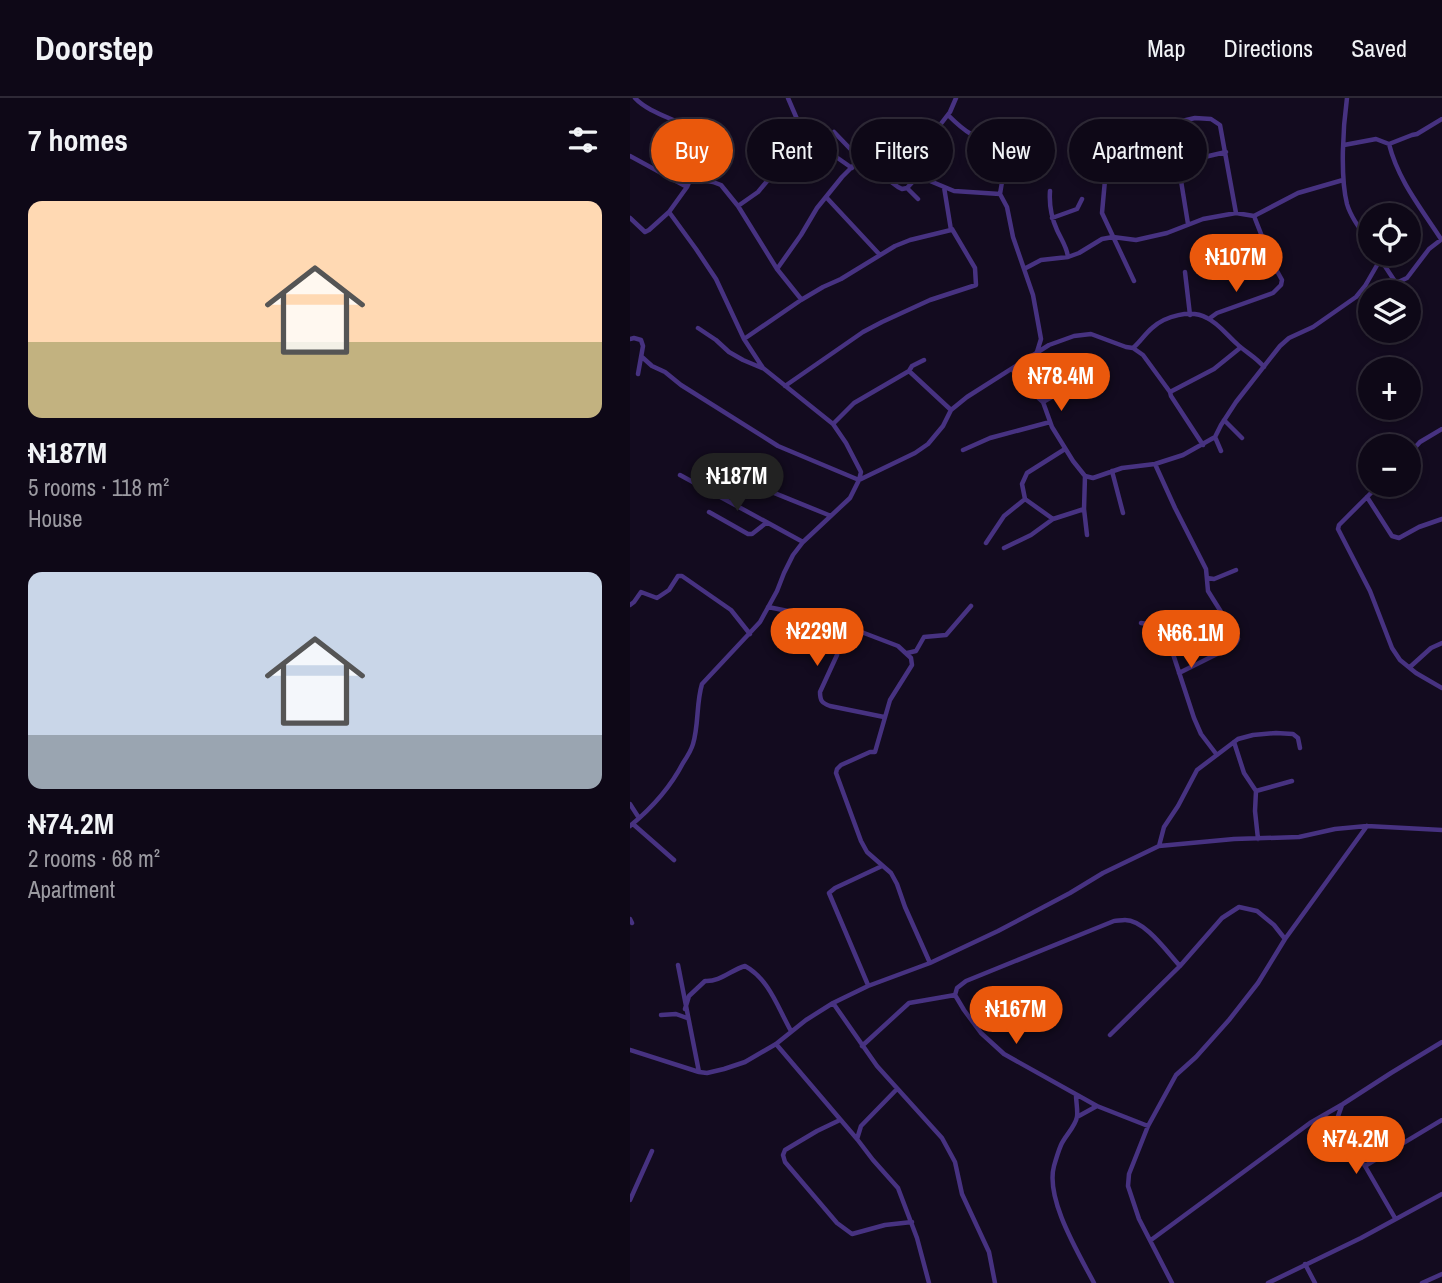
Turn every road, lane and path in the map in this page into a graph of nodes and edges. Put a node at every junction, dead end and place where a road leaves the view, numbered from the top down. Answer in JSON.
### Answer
{"nodes":[{"id":1,"x":635,"y":98,"type":"edge"},
{"id":2,"x":788,"y":98,"type":"edge"},
{"id":3,"x":956,"y":98,"type":"edge"},
{"id":4,"x":1347,"y":98,"type":"edge"},
{"id":5,"x":948,"y":115,"type":"junction"},
{"id":6,"x":671,"y":119,"type":"edge"},
{"id":7,"x":797,"y":119,"type":"edge"},
{"id":8,"x":945,"y":119,"type":"edge"},
{"id":9,"x":1191,"y":119,"type":"edge"},
{"id":10,"x":1442,"y":119,"type":"edge"},
{"id":11,"x":837,"y":135,"type":"edge"},
{"id":12,"x":1389,"y":144,"type":"junction"},
{"id":13,"x":1344,"y":145,"type":"junction"},
{"id":14,"x":851,"y":150,"type":"edge"},
{"id":15,"x":1226,"y":152,"type":"junction"},
{"id":16,"x":630,"y":156,"type":"edge"},
{"id":17,"x":1207,"y":156,"type":"edge"},
{"id":18,"x":851,"y":169,"type":"edge"},
{"id":19,"x":1343,"y":180,"type":"junction"},
{"id":20,"x":689,"y":182,"type":"edge"},
{"id":21,"x":713,"y":182,"type":"edge"},
{"id":22,"x":766,"y":182,"type":"edge"},
{"id":23,"x":891,"y":182,"type":"edge"},
{"id":24,"x":912,"y":182,"type":"edge"},
{"id":25,"x":932,"y":182,"type":"edge"},
{"id":26,"x":1105,"y":182,"type":"edge"},
{"id":27,"x":1181,"y":182,"type":"edge"},
{"id":28,"x":687,"y":187,"type":"junction"},
{"id":29,"x":944,"y":187,"type":"junction"},
{"id":30,"x":907,"y":188,"type":"junction"},
{"id":31,"x":1050,"y":191,"type":"dead end"},
{"id":32,"x":1000,"y":194,"type":"junction"},
{"id":33,"x":826,"y":197,"type":"junction"},
{"id":34,"x":918,"y":199,"type":"dead end"},
{"id":35,"x":1082,"y":199,"type":"dead end"},
{"id":36,"x":738,"y":206,"type":"junction"},
{"id":37,"x":669,"y":212,"type":"junction"},
{"id":38,"x":1236,"y":214,"type":"junction"},
{"id":39,"x":1254,"y":216,"type":"junction"},
{"id":40,"x":630,"y":218,"type":"edge"},
{"id":41,"x":1052,"y":218,"type":"junction"},
{"id":42,"x":1188,"y":225,"type":"junction"},
{"id":43,"x":1358,"y":226,"type":"edge"},
{"id":44,"x":952,"y":229,"type":"junction"},
{"id":45,"x":1113,"y":237,"type":"junction"},
{"id":46,"x":1442,"y":239,"type":"edge"},
{"id":47,"x":880,"y":255,"type":"junction"},
{"id":48,"x":1068,"y":257,"type":"junction"},
{"id":49,"x":1421,"y":259,"type":"edge"},
{"id":50,"x":1377,"y":266,"type":"edge"},
{"id":51,"x":1384,"y":266,"type":"edge"},
{"id":52,"x":1416,"y":266,"type":"edge"},
{"id":53,"x":776,"y":269,"type":"junction"},
{"id":54,"x":1024,"y":269,"type":"junction"},
{"id":55,"x":1185,"y":272,"type":"dead end"},
{"id":56,"x":1134,"y":281,"type":"dead end"},
{"id":57,"x":801,"y":300,"type":"junction"},
{"id":58,"x":1190,"y":314,"type":"junction"},
{"id":59,"x":1210,"y":318,"type":"junction"},
{"id":60,"x":698,"y":328,"type":"dead end"},
{"id":61,"x":744,"y":338,"type":"junction"},
{"id":62,"x":630,"y":339,"type":"edge"},
{"id":63,"x":1133,"y":348,"type":"junction"},
{"id":64,"x":1241,"y":348,"type":"junction"},
{"id":65,"x":1037,"y":353,"type":"junction"},
{"id":66,"x":642,"y":357,"type":"junction"},
{"id":67,"x":924,"y":360,"type":"dead end"},
{"id":68,"x":1264,"y":367,"type":"junction"},
{"id":69,"x":763,"y":368,"type":"junction"},
{"id":70,"x":1012,"y":369,"type":"junction"},
{"id":71,"x":909,"y":371,"type":"junction"},
{"id":72,"x":638,"y":374,"type":"dead end"},
{"id":73,"x":785,"y":386,"type":"junction"},
{"id":74,"x":1064,"y":390,"type":"dead end"},
{"id":75,"x":1170,"y":392,"type":"junction"},
{"id":76,"x":1043,"y":402,"type":"junction"},
{"id":77,"x":951,"y":410,"type":"junction"},
{"id":78,"x":1224,"y":420,"type":"junction"},
{"id":79,"x":1051,"y":422,"type":"junction"},
{"id":80,"x":833,"y":424,"type":"junction"},
{"id":81,"x":1442,"y":429,"type":"edge"},
{"id":82,"x":1215,"y":437,"type":"junction"},
{"id":83,"x":1242,"y":438,"type":"dead end"},
{"id":84,"x":1421,"y":441,"type":"edge"},
{"id":85,"x":1203,"y":445,"type":"junction"},
{"id":86,"x":1065,"y":449,"type":"junction"},
{"id":87,"x":963,"y":450,"type":"dead end"},
{"id":88,"x":1222,"y":451,"type":"dead end"},
{"id":89,"x":1156,"y":464,"type":"junction"},
{"id":90,"x":1111,"y":471,"type":"junction"},
{"id":91,"x":735,"y":473,"type":"dead end"},
{"id":92,"x":680,"y":475,"type":"dead end"},
{"id":93,"x":1085,"y":476,"type":"junction"},
{"id":94,"x":859,"y":480,"type":"junction"},
{"id":95,"x":1367,"y":497,"type":"joint"},
{"id":96,"x":1025,"y":499,"type":"junction"},
{"id":97,"x":1084,"y":509,"type":"junction"},
{"id":98,"x":709,"y":512,"type":"dead end"},
{"id":99,"x":1123,"y":513,"type":"dead end"},
{"id":100,"x":831,"y":516,"type":"junction"},
{"id":101,"x":1053,"y":519,"type":"junction"},
{"id":102,"x":1442,"y":519,"type":"edge"},
{"id":103,"x":766,"y":523,"type":"junction"},
{"id":104,"x":1087,"y":535,"type":"dead end"},
{"id":105,"x":803,"y":542,"type":"junction"},
{"id":106,"x":986,"y":543,"type":"dead end"},
{"id":107,"x":1004,"y":548,"type":"dead end"},
{"id":108,"x":1237,"y":570,"type":"dead end"},
{"id":109,"x":1207,"y":578,"type":"junction"},
{"id":110,"x":630,"y":605,"type":"edge"},
{"id":111,"x":768,"y":607,"type":"junction"},
{"id":112,"x":971,"y":607,"type":"dead end"},
{"id":113,"x":1141,"y":623,"type":"dead end"},
{"id":114,"x":843,"y":628,"type":"junction"},
{"id":115,"x":750,"y":634,"type":"junction"},
{"id":116,"x":1442,"y":643,"type":"edge"},
{"id":117,"x":906,"y":653,"type":"junction"},
{"id":118,"x":1410,"y":667,"type":"junction"},
{"id":119,"x":1179,"y":673,"type":"junction"},
{"id":120,"x":1442,"y":688,"type":"edge"},
{"id":121,"x":884,"y":717,"type":"junction"},
{"id":122,"x":1234,"y":742,"type":"junction"},
{"id":123,"x":1300,"y":748,"type":"dead end"},
{"id":124,"x":1217,"y":755,"type":"junction"},
{"id":125,"x":1292,"y":781,"type":"dead end"},
{"id":126,"x":1256,"y":791,"type":"junction"},
{"id":127,"x":630,"y":804,"type":"edge"},
{"id":128,"x":639,"y":818,"type":"junction"},
{"id":129,"x":631,"y":825,"type":"edge"},
{"id":130,"x":1367,"y":826,"type":"junction"},
{"id":131,"x":1442,"y":830,"type":"edge"},
{"id":132,"x":1258,"y":839,"type":"junction"},
{"id":133,"x":1159,"y":846,"type":"junction"},
{"id":134,"x":674,"y":860,"type":"dead end"},
{"id":135,"x":882,"y":866,"type":"junction"},
{"id":136,"x":1285,"y":939,"type":"junction"},
{"id":137,"x":930,"y":963,"type":"junction"},
{"id":138,"x":678,"y":965,"type":"dead end"},
{"id":139,"x":1180,"y":966,"type":"junction"},
{"id":140,"x":868,"y":986,"type":"junction"},
{"id":141,"x":955,"y":995,"type":"junction"},
{"id":142,"x":833,"y":1003,"type":"junction"},
{"id":143,"x":685,"y":1009,"type":"junction"},
{"id":144,"x":661,"y":1015,"type":"dead end"},
{"id":145,"x":687,"y":1019,"type":"junction"},
{"id":146,"x":791,"y":1031,"type":"junction"},
{"id":147,"x":1110,"y":1035,"type":"dead end"},
{"id":148,"x":1442,"y":1042,"type":"edge"},
{"id":149,"x":776,"y":1044,"type":"junction"},
{"id":150,"x":862,"y":1046,"type":"junction"},
{"id":151,"x":630,"y":1050,"type":"edge"},
{"id":152,"x":699,"y":1072,"type":"junction"},
{"id":153,"x":897,"y":1090,"type":"junction"},
{"id":154,"x":1076,"y":1095,"type":"junction"},
{"id":155,"x":1343,"y":1104,"type":"junction"},
{"id":156,"x":1097,"y":1106,"type":"junction"},
{"id":157,"x":1323,"y":1115,"type":"junction"},
{"id":158,"x":1077,"y":1117,"type":"junction"},
{"id":159,"x":840,"y":1120,"type":"junction"},
{"id":160,"x":1442,"y":1120,"type":"edge"},
{"id":161,"x":1336,"y":1122,"type":"junction"},
{"id":162,"x":861,"y":1126,"type":"junction"},
{"id":163,"x":1148,"y":1126,"type":"junction"},
{"id":164,"x":849,"y":1130,"type":"junction"},
{"id":165,"x":857,"y":1139,"type":"junction"},
{"id":166,"x":652,"y":1151,"type":"dead end"},
{"id":167,"x":1365,"y":1166,"type":"junction"},
{"id":168,"x":1442,"y":1194,"type":"edge"},
{"id":169,"x":631,"y":1196,"type":"edge"},
{"id":170,"x":1395,"y":1218,"type":"junction"},
{"id":171,"x":912,"y":1222,"type":"junction"},
{"id":172,"x":1151,"y":1240,"type":"junction"},
{"id":173,"x":1305,"y":1264,"type":"junction"},
{"id":174,"x":1442,"y":1274,"type":"edge"},
{"id":175,"x":929,"y":1283,"type":"edge"},
{"id":176,"x":995,"y":1283,"type":"edge"},
{"id":177,"x":1094,"y":1283,"type":"edge"},
{"id":178,"x":1172,"y":1283,"type":"edge"},
{"id":179,"x":1268,"y":1283,"type":"edge"},
{"id":180,"x":1315,"y":1283,"type":"edge"},
{"id":181,"x":1422,"y":1283,"type":"edge"}],
"edges":[{"from":1,"to":6,"type":"street"},
{"from":2,"to":7,"type":"street"},
{"from":3,"to":5,"type":"street"},
{"from":4,"to":13,"type":"street"},
{"from":5,"to":8,"type":"street"},
{"from":5,"to":32,"type":"street"},
{"from":9,"to":15,"type":"street"},
{"from":10,"to":12,"type":"street"},
{"from":11,"to":14,"type":"street"},
{"from":12,"to":13,"type":"street"},
{"from":12,"to":46,"type":"street"},
{"from":13,"to":19,"type":"street"},
{"from":15,"to":17,"type":"street"},
{"from":15,"to":38,"type":"street"},
{"from":16,"to":28,"type":"street"},
{"from":18,"to":33,"type":"street"},
{"from":19,"to":39,"type":"street"},
{"from":19,"to":43,"type":"street"},
{"from":20,"to":28,"type":"street"},
{"from":21,"to":36,"type":"street"},
{"from":22,"to":36,"type":"street"},
{"from":23,"to":30,"type":"street"},
{"from":24,"to":30,"type":"street"},
{"from":25,"to":29,"type":"street"},
{"from":26,"to":45,"type":"street"},
{"from":27,"to":42,"type":"street"},
{"from":28,"to":37,"type":"street"},
{"from":29,"to":32,"type":"street"},
{"from":29,"to":44,"type":"street"},
{"from":30,"to":34,"type":"street"},
{"from":31,"to":41,"type":"street"},
{"from":32,"to":54,"type":"street"},
{"from":33,"to":47,"type":"street"},
{"from":33,"to":53,"type":"street"},
{"from":35,"to":41,"type":"street"},
{"from":36,"to":53,"type":"street"},
{"from":37,"to":40,"type":"street"},
{"from":37,"to":61,"type":"street"},
{"from":38,"to":39,"type":"street"},
{"from":38,"to":42,"type":"street"},
{"from":39,"to":59,"type":"street"},
{"from":41,"to":48,"type":"street"},
{"from":42,"to":45,"type":"street"},
{"from":44,"to":47,"type":"street"},
{"from":44,"to":73,"type":"street"},
{"from":45,"to":48,"type":"street"},
{"from":45,"to":56,"type":"street"},
{"from":46,"to":49,"type":"street"},
{"from":47,"to":57,"type":"street"},
{"from":48,"to":54,"type":"street"},
{"from":50,"to":68,"type":"street"},
{"from":51,"to":52,"type":"street"},
{"from":53,"to":57,"type":"street"},
{"from":54,"to":65,"type":"street"},
{"from":55,"to":58,"type":"street"},
{"from":57,"to":61,"type":"street"},
{"from":58,"to":59,"type":"street"},
{"from":58,"to":63,"type":"street"},
{"from":59,"to":64,"type":"street"},
{"from":60,"to":69,"type":"street"},
{"from":61,"to":69,"type":"street"},
{"from":62,"to":66,"type":"street"},
{"from":63,"to":65,"type":"street"},
{"from":63,"to":75,"type":"street"},
{"from":64,"to":68,"type":"street"},
{"from":64,"to":75,"type":"street"},
{"from":65,"to":70,"type":"street"},
{"from":66,"to":72,"type":"street"},
{"from":66,"to":94,"type":"street"},
{"from":67,"to":71,"type":"street"},
{"from":68,"to":78,"type":"street"},
{"from":69,"to":73,"type":"street"},
{"from":70,"to":76,"type":"street"},
{"from":70,"to":77,"type":"street"},
{"from":71,"to":77,"type":"street"},
{"from":71,"to":80,"type":"street"},
{"from":73,"to":80,"type":"street"},
{"from":74,"to":76,"type":"street"},
{"from":75,"to":85,"type":"street"},
{"from":76,"to":79,"type":"street"},
{"from":77,"to":94,"type":"street"},
{"from":78,"to":82,"type":"street"},
{"from":78,"to":83,"type":"street"},
{"from":79,"to":86,"type":"street"},
{"from":79,"to":87,"type":"street"},
{"from":80,"to":94,"type":"street"},
{"from":81,"to":84,"type":"street"},
{"from":82,"to":85,"type":"street"},
{"from":82,"to":88,"type":"street"},
{"from":85,"to":89,"type":"street"},
{"from":86,"to":93,"type":"street"},
{"from":86,"to":96,"type":"street"},
{"from":89,"to":90,"type":"street"},
{"from":89,"to":109,"type":"street"},
{"from":90,"to":93,"type":"street"},
{"from":90,"to":99,"type":"street"},
{"from":91,"to":100,"type":"street"},
{"from":92,"to":103,"type":"street"},
{"from":93,"to":97,"type":"street"},
{"from":94,"to":100,"type":"street"},
{"from":95,"to":102,"type":"street"},
{"from":95,"to":118,"type":"street"},
{"from":96,"to":101,"type":"street"},
{"from":96,"to":106,"type":"street"},
{"from":97,"to":101,"type":"street"},
{"from":97,"to":104,"type":"street"},
{"from":98,"to":103,"type":"street"},
{"from":100,"to":105,"type":"street"},
{"from":101,"to":107,"type":"street"},
{"from":103,"to":105,"type":"street"},
{"from":105,"to":111,"type":"street"},
{"from":108,"to":109,"type":"street"},
{"from":109,"to":119,"type":"street"},
{"from":110,"to":115,"type":"street"},
{"from":111,"to":114,"type":"street"},
{"from":111,"to":115,"type":"street"},
{"from":112,"to":117,"type":"street"},
{"from":113,"to":119,"type":"street"},
{"from":114,"to":117,"type":"street"},
{"from":114,"to":121,"type":"street"},
{"from":115,"to":128,"type":"street"},
{"from":116,"to":118,"type":"street"},
{"from":117,"to":121,"type":"street"},
{"from":118,"to":120,"type":"street"},
{"from":119,"to":124,"type":"street"},
{"from":121,"to":135,"type":"street"},
{"from":122,"to":123,"type":"street"},
{"from":122,"to":124,"type":"street"},
{"from":122,"to":126,"type":"street"},
{"from":124,"to":133,"type":"street"},
{"from":125,"to":126,"type":"street"},
{"from":126,"to":132,"type":"street"},
{"from":127,"to":128,"type":"street"},
{"from":128,"to":129,"type":"street"},
{"from":129,"to":134,"type":"street"},
{"from":130,"to":131,"type":"street"},
{"from":130,"to":132,"type":"street"},
{"from":130,"to":136,"type":"street"},
{"from":132,"to":133,"type":"street"},
{"from":133,"to":137,"type":"street"},
{"from":135,"to":137,"type":"street"},
{"from":135,"to":140,"type":"street"},
{"from":136,"to":139,"type":"street"},
{"from":136,"to":163,"type":"street"},
{"from":137,"to":140,"type":"street"},
{"from":138,"to":143,"type":"street"},
{"from":139,"to":141,"type":"street"},
{"from":139,"to":147,"type":"street"},
{"from":140,"to":142,"type":"street"},
{"from":141,"to":150,"type":"street"},
{"from":141,"to":154,"type":"street"},
{"from":142,"to":146,"type":"street"},
{"from":142,"to":150,"type":"street"},
{"from":143,"to":145,"type":"street"},
{"from":143,"to":146,"type":"street"},
{"from":144,"to":145,"type":"street"},
{"from":145,"to":152,"type":"street"},
{"from":146,"to":149,"type":"street"},
{"from":148,"to":155,"type":"street"},
{"from":149,"to":152,"type":"street"},
{"from":149,"to":159,"type":"street"},
{"from":150,"to":153,"type":"street"},
{"from":151,"to":152,"type":"street"},
{"from":153,"to":162,"type":"street"},
{"from":153,"to":176,"type":"street"},
{"from":154,"to":156,"type":"street"},
{"from":154,"to":158,"type":"street"},
{"from":155,"to":157,"type":"street"},
{"from":155,"to":161,"type":"street"},
{"from":156,"to":158,"type":"street"},
{"from":156,"to":163,"type":"street"},
{"from":157,"to":161,"type":"street"},
{"from":157,"to":172,"type":"street"},
{"from":158,"to":177,"type":"street"},
{"from":159,"to":164,"type":"street"},
{"from":159,"to":171,"type":"street"},
{"from":160,"to":167,"type":"street"},
{"from":161,"to":167,"type":"street"},
{"from":162,"to":164,"type":"street"},
{"from":162,"to":165,"type":"street"},
{"from":163,"to":172,"type":"street"},
{"from":164,"to":165,"type":"street"},
{"from":165,"to":171,"type":"street"},
{"from":166,"to":169,"type":"street"},
{"from":167,"to":170,"type":"street"},
{"from":168,"to":170,"type":"street"},
{"from":170,"to":173,"type":"street"},
{"from":171,"to":175,"type":"street"},
{"from":172,"to":178,"type":"street"},
{"from":173,"to":179,"type":"street"},
{"from":173,"to":180,"type":"street"},
{"from":174,"to":181,"type":"street"}]}
